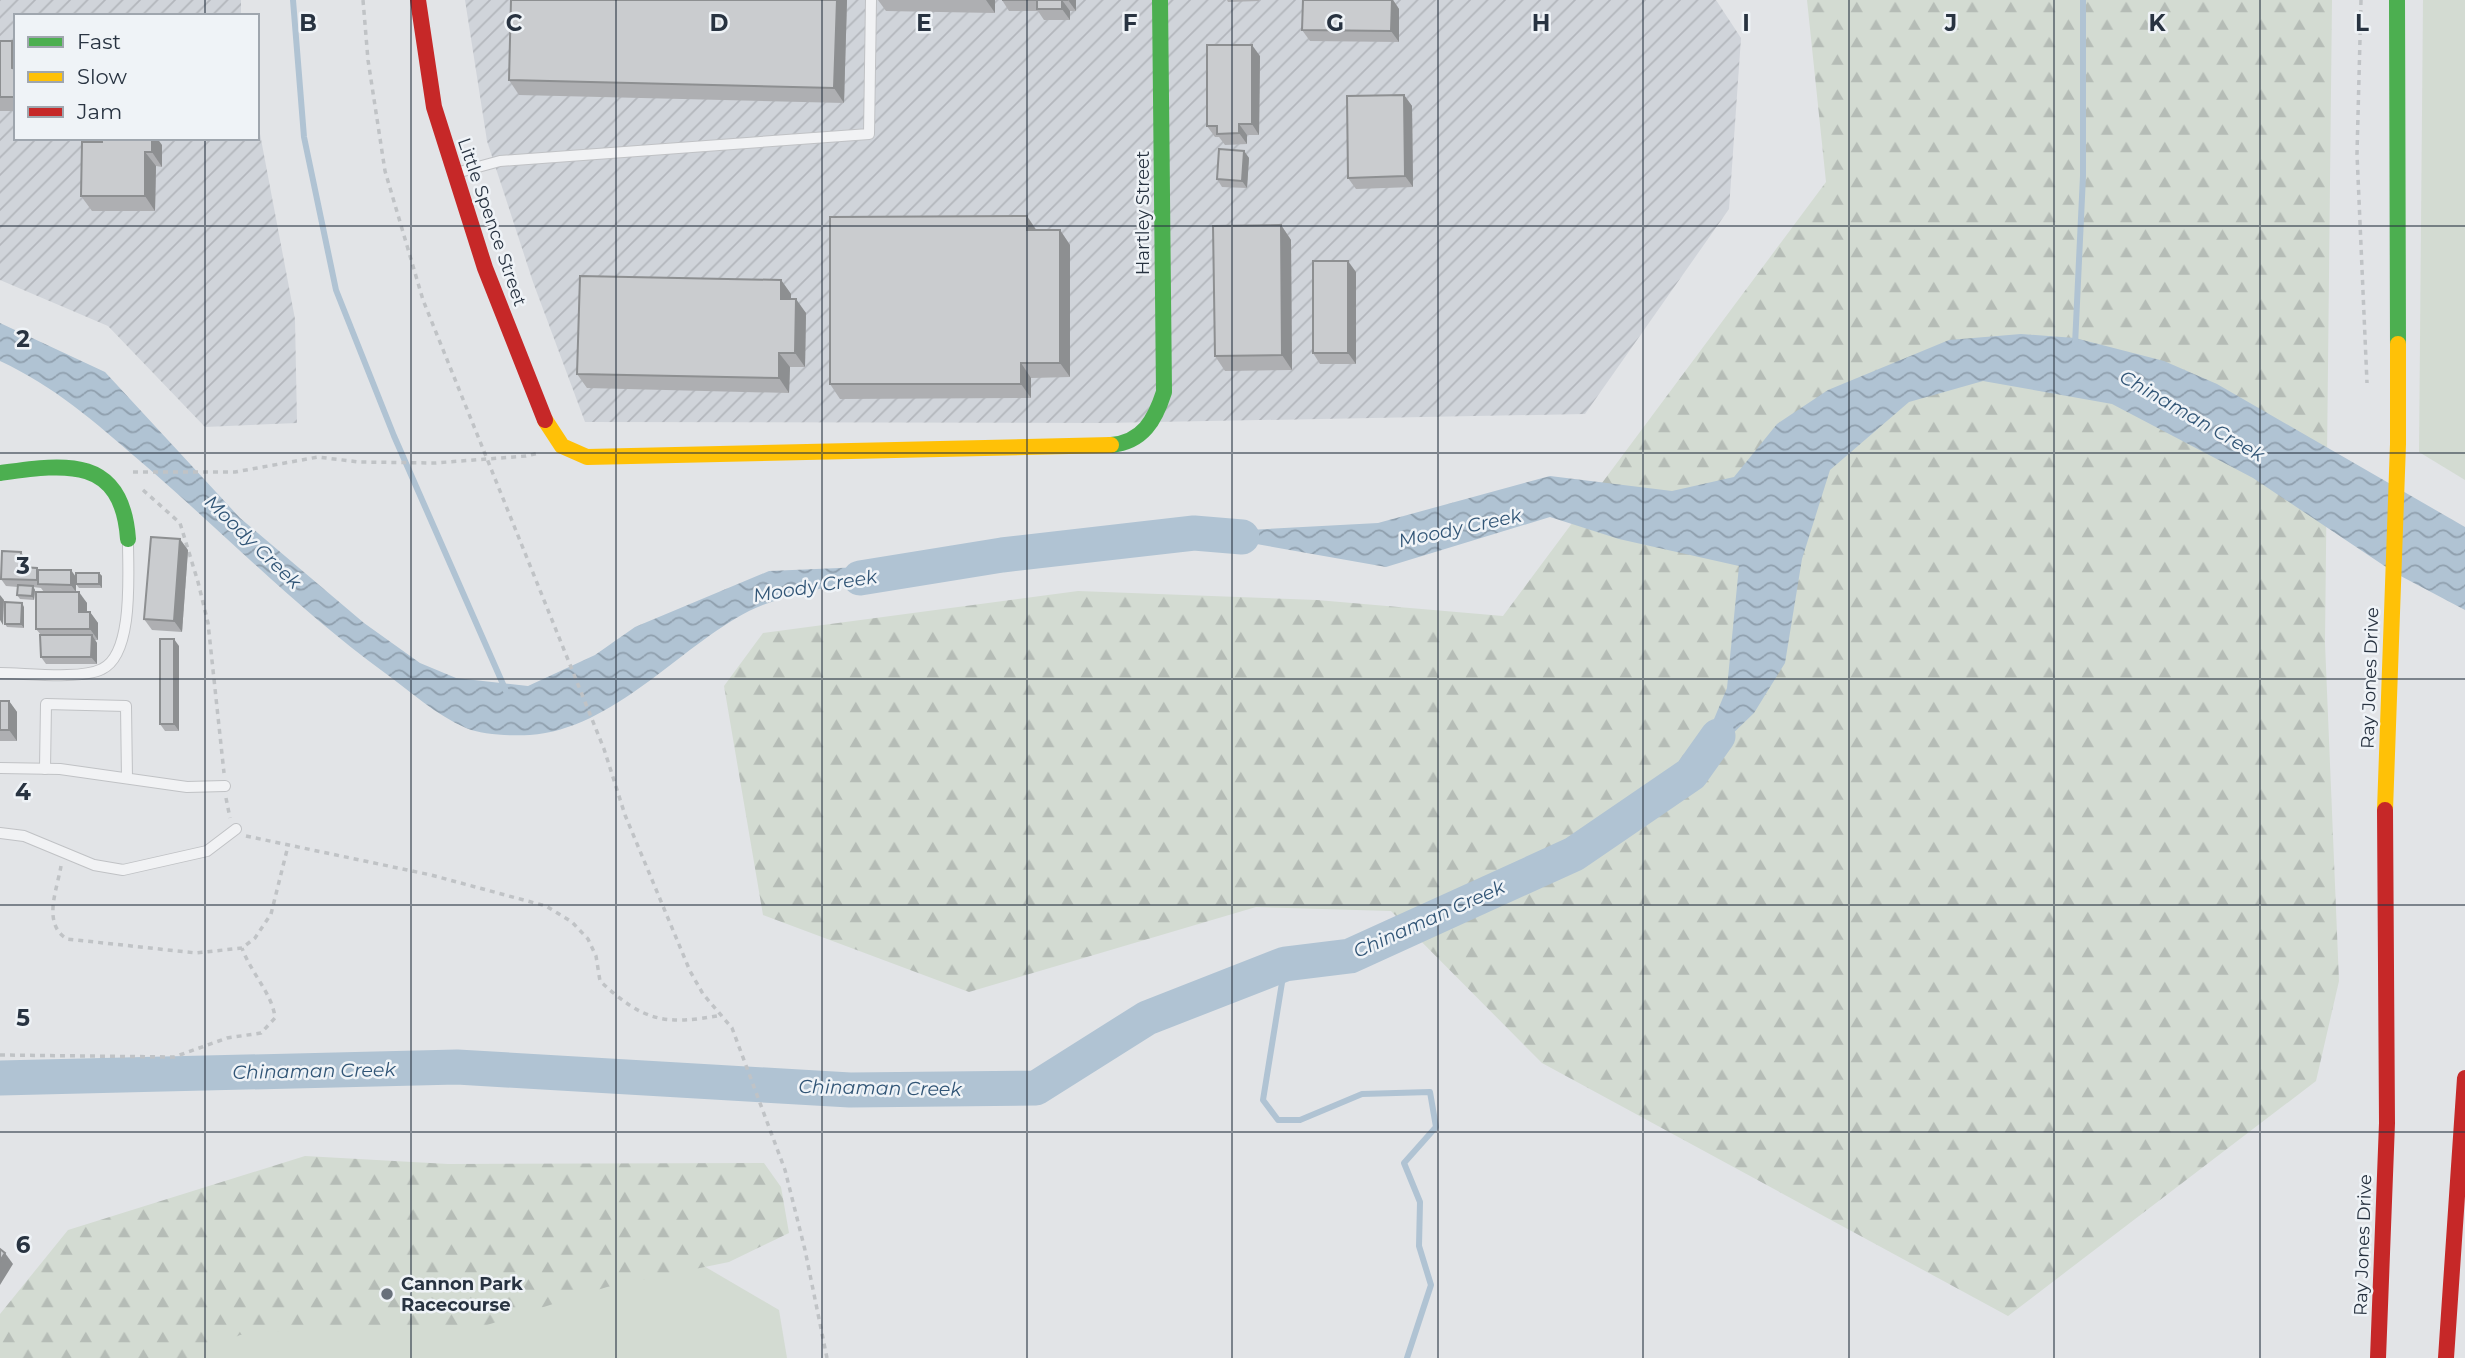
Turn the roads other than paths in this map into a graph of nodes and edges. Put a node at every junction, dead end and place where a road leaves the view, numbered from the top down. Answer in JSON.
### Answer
{"nodes":[{"id":1,"x":418,"y":0,"type":"edge"},
{"id":2,"x":871,"y":0,"type":"edge"},
{"id":3,"x":1160,"y":0,"type":"edge"},
{"id":4,"x":2397,"y":0,"type":"edge"},
{"id":5,"x":455,"y":173,"type":"junction"},
{"id":6,"x":560,"y":442,"type":"joint"},
{"id":7,"x":0,"y":473,"type":"edge"},
{"id":8,"x":128,"y":539,"type":"joint"},
{"id":9,"x":0,"y":673,"type":"edge"},
{"id":10,"x":0,"y":768,"type":"edge"},
{"id":11,"x":45,"y":769,"type":"junction"},
{"id":12,"x":127,"y":778,"type":"junction"},
{"id":13,"x":225,"y":786,"type":"road end"},
{"id":14,"x":236,"y":829,"type":"road end"},
{"id":15,"x":0,"y":832,"type":"edge"},
{"id":16,"x":2465,"y":1078,"type":"edge"},
{"id":17,"x":2378,"y":1358,"type":"edge"},
{"id":18,"x":2446,"y":1358,"type":"edge"}],
"edges":[{"from":1,"to":5,"type":"main road","name":"Little Spence Street"},
{"from":2,"to":5,"type":"lane"},
{"from":3,"to":6,"type":"main road","name":"Hartley Street"},
{"from":4,"to":17,"type":"main road","name":"Ray Jones Drive"},
{"from":5,"to":6,"type":"main road","name":"Little Spence Street"},
{"from":7,"to":8,"type":"main road"},
{"from":8,"to":9,"type":"lane"},
{"from":10,"to":11,"type":"lane"},
{"from":11,"to":12,"type":"lane"},
{"from":11,"to":12,"type":"lane"},
{"from":12,"to":13,"type":"lane"},
{"from":14,"to":15,"type":"lane"},
{"from":16,"to":18,"type":"main road"}]}
